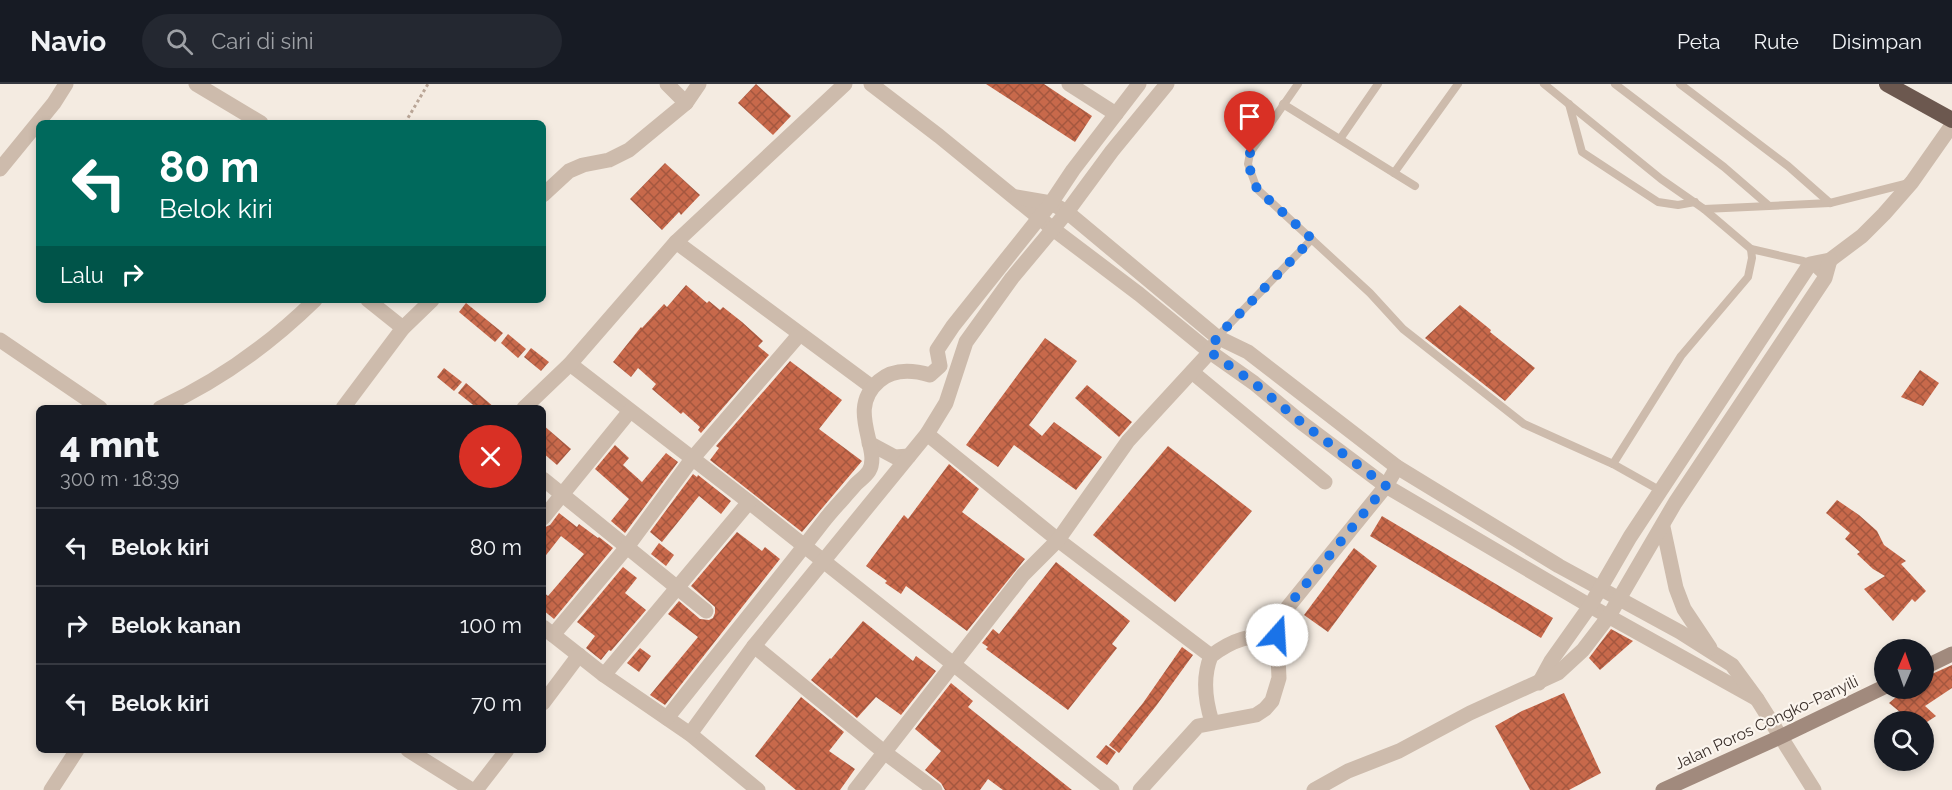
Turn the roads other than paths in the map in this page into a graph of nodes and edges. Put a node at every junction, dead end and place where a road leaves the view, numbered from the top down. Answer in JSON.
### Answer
{"nodes":[{"id":1,"x":66,"y":84,"type":"edge"},
{"id":2,"x":196,"y":84,"type":"edge"},
{"id":3,"x":667,"y":84,"type":"edge"},
{"id":4,"x":699,"y":84,"type":"edge"},
{"id":5,"x":845,"y":84,"type":"edge"},
{"id":6,"x":871,"y":84,"type":"edge"},
{"id":7,"x":1069,"y":84,"type":"edge"},
{"id":8,"x":1139,"y":84,"type":"edge"},
{"id":9,"x":1167,"y":84,"type":"edge"},
{"id":10,"x":1298,"y":84,"type":"edge"},
{"id":11,"x":1378,"y":84,"type":"edge"},
{"id":12,"x":1458,"y":84,"type":"edge"},
{"id":13,"x":1544,"y":84,"type":"edge"},
{"id":14,"x":1615,"y":84,"type":"edge"},
{"id":15,"x":1680,"y":84,"type":"edge"},
{"id":16,"x":1887,"y":84,"type":"edge"},
{"id":17,"x":686,"y":103,"type":"junction"},
{"id":18,"x":1283,"y":104,"type":"junction"},
{"id":19,"x":1569,"y":104,"type":"junction"},
{"id":20,"x":1116,"y":114,"type":"junction"},
{"id":21,"x":40,"y":120,"type":"edge"},
{"id":22,"x":256,"y":120,"type":"edge"},
{"id":23,"x":1952,"y":120,"type":"edge"},
{"id":24,"x":36,"y":125,"type":"edge"},
{"id":25,"x":1952,"y":125,"type":"edge"},
{"id":26,"x":1340,"y":139,"type":"junction"},
{"id":27,"x":0,"y":169,"type":"edge"},
{"id":28,"x":1394,"y":173,"type":"junction"},
{"id":29,"x":1912,"y":182,"type":"junction"},
{"id":30,"x":1415,"y":186,"type":"dead end"},
{"id":31,"x":546,"y":192,"type":"edge"},
{"id":32,"x":1013,"y":196,"type":"junction"},
{"id":33,"x":1695,"y":202,"type":"junction"},
{"id":34,"x":1052,"y":203,"type":"junction"},
{"id":35,"x":1830,"y":203,"type":"junction"},
{"id":36,"x":1768,"y":205,"type":"junction"},
{"id":37,"x":1704,"y":209,"type":"junction"},
{"id":38,"x":1067,"y":212,"type":"junction"},
{"id":39,"x":1040,"y":217,"type":"junction"},
{"id":40,"x":1053,"y":229,"type":"junction"},
{"id":41,"x":1312,"y":239,"type":"junction"},
{"id":42,"x":676,"y":242,"type":"junction"},
{"id":43,"x":1750,"y":249,"type":"junction"},
{"id":44,"x":1830,"y":260,"type":"junction"},
{"id":45,"x":1810,"y":264,"type":"junction"},
{"id":46,"x":1825,"y":278,"type":"junction"},
{"id":47,"x":312,"y":303,"type":"edge"},
{"id":48,"x":372,"y":303,"type":"edge"},
{"id":49,"x":429,"y":303,"type":"edge"},
{"id":50,"x":403,"y":328,"type":"junction"},
{"id":51,"x":799,"y":335,"type":"junction"},
{"id":52,"x":1217,"y":337,"type":"junction"},
{"id":53,"x":0,"y":340,"type":"edge"},
{"id":54,"x":1210,"y":352,"type":"junction"},
{"id":55,"x":570,"y":364,"type":"junction"},
{"id":56,"x":1192,"y":372,"type":"junction"},
{"id":57,"x":930,"y":375,"type":"junction"},
{"id":58,"x":872,"y":387,"type":"junction"},
{"id":59,"x":946,"y":403,"type":"junction"},
{"id":60,"x":96,"y":405,"type":"edge"},
{"id":61,"x":166,"y":405,"type":"edge"},
{"id":62,"x":346,"y":405,"type":"edge"},
{"id":63,"x":527,"y":405,"type":"edge"},
{"id":64,"x":630,"y":411,"type":"junction"},
{"id":65,"x":927,"y":434,"type":"junction"},
{"id":66,"x":869,"y":443,"type":"junction"},
{"id":67,"x":909,"y":456,"type":"junction"},
{"id":68,"x":692,"y":459,"type":"junction"},
{"id":69,"x":1613,"y":464,"type":"junction"},
{"id":70,"x":1397,"y":467,"type":"junction"},
{"id":71,"x":546,"y":482,"type":"edge"},
{"id":72,"x":1325,"y":482,"type":"dead end"},
{"id":73,"x":1386,"y":486,"type":"junction"},
{"id":74,"x":1661,"y":491,"type":"junction"},
{"id":75,"x":562,"y":495,"type":"junction"},
{"id":76,"x":749,"y":502,"type":"junction"},
{"id":77,"x":1675,"y":503,"type":"junction"},
{"id":78,"x":546,"y":514,"type":"edge"},
{"id":79,"x":1663,"y":527,"type":"junction"},
{"id":80,"x":1058,"y":540,"type":"junction"},
{"id":81,"x":804,"y":546,"type":"junction"},
{"id":82,"x":627,"y":547,"type":"junction"},
{"id":83,"x":823,"y":562,"type":"junction"},
{"id":84,"x":677,"y":588,"type":"junction"},
{"id":85,"x":1599,"y":589,"type":"junction"},
{"id":86,"x":1620,"y":599,"type":"junction"},
{"id":87,"x":1590,"y":606,"type":"junction"},
{"id":88,"x":706,"y":611,"type":"dead end"},
{"id":89,"x":1610,"y":616,"type":"junction"},
{"id":90,"x":548,"y":631,"type":"edge"},
{"id":91,"x":1277,"y":635,"type":"junction"},
{"id":92,"x":754,"y":646,"type":"junction"},
{"id":93,"x":1712,"y":651,"type":"junction"},
{"id":94,"x":1952,"y":654,"type":"edge"},
{"id":95,"x":579,"y":655,"type":"junction"},
{"id":96,"x":1211,"y":656,"type":"junction"},
{"id":97,"x":1934,"y":663,"type":"edge"},
{"id":98,"x":954,"y":664,"type":"junction"},
{"id":99,"x":604,"y":675,"type":"junction"},
{"id":100,"x":1539,"y":683,"type":"junction"},
{"id":101,"x":1874,"y":692,"type":"edge"},
{"id":102,"x":546,"y":699,"type":"edge"},
{"id":103,"x":1757,"y":699,"type":"junction"},
{"id":104,"x":667,"y":718,"type":"junction"},
{"id":105,"x":1212,"y":722,"type":"junction"},
{"id":106,"x":690,"y":734,"type":"junction"},
{"id":107,"x":1780,"y":737,"type":"junction"},
{"id":108,"x":884,"y":752,"type":"junction"},
{"id":109,"x":75,"y":753,"type":"edge"},
{"id":110,"x":413,"y":753,"type":"edge"},
{"id":111,"x":505,"y":753,"type":"edge"},
{"id":112,"x":51,"y":790,"type":"edge"},
{"id":113,"x":474,"y":790,"type":"edge"},
{"id":114,"x":758,"y":790,"type":"edge"},
{"id":115,"x":855,"y":790,"type":"edge"},
{"id":116,"x":935,"y":790,"type":"edge"},
{"id":117,"x":1112,"y":790,"type":"edge"},
{"id":118,"x":1140,"y":790,"type":"edge"},
{"id":119,"x":1314,"y":790,"type":"edge"},
{"id":120,"x":1663,"y":790,"type":"edge"},
{"id":121,"x":1814,"y":790,"type":"edge"}],
"edges":[{"from":1,"to":21,"type":"street"},
{"from":2,"to":22,"type":"street"},
{"from":3,"to":17,"type":"street"},
{"from":4,"to":17,"type":"street"},
{"from":5,"to":42,"type":"street"},
{"from":6,"to":32,"type":"street"},
{"from":7,"to":20,"type":"street"},
{"from":8,"to":20,"type":"street"},
{"from":9,"to":38,"type":"street"},
{"from":10,"to":18,"type":"lane"},
{"from":11,"to":26,"type":"lane"},
{"from":12,"to":28,"type":"lane"},
{"from":13,"to":19,"type":"lane"},
{"from":14,"to":36,"type":"lane"},
{"from":15,"to":35,"type":"lane"},
{"from":16,"to":23,"type":"highway"},
{"from":17,"to":31,"type":"street"},
{"from":18,"to":26,"type":"lane"},
{"from":18,"to":41,"type":"lane"},
{"from":19,"to":33,"type":"lane"},
{"from":19,"to":33,"type":"lane"},
{"from":20,"to":34,"type":"street"},
{"from":24,"to":27,"type":"street"},
{"from":25,"to":29,"type":"street"},
{"from":26,"to":28,"type":"lane"},
{"from":28,"to":30,"type":"lane"},
{"from":29,"to":35,"type":"lane"},
{"from":29,"to":44,"type":"street"},
{"from":32,"to":34,"type":"street"},
{"from":32,"to":39,"type":"street"},
{"from":33,"to":37,"type":"lane"},
{"from":34,"to":38,"type":"street"},
{"from":34,"to":39,"type":"street"},
{"from":35,"to":36,"type":"lane"},
{"from":36,"to":37,"type":"lane"},
{"from":37,"to":43,"type":"lane"},
{"from":38,"to":40,"type":"street"},
{"from":38,"to":52,"type":"street"},
{"from":39,"to":40,"type":"street"},
{"from":39,"to":57,"type":"street"},
{"from":40,"to":54,"type":"street"},
{"from":40,"to":59,"type":"street"},
{"from":41,"to":52,"type":"lane"},
{"from":41,"to":69,"type":"lane"},
{"from":42,"to":51,"type":"street"},
{"from":42,"to":55,"type":"street"},
{"from":43,"to":45,"type":"lane"},
{"from":43,"to":69,"type":"lane"},
{"from":44,"to":45,"type":"street"},
{"from":44,"to":46,"type":"street"},
{"from":45,"to":46,"type":"lane"},
{"from":45,"to":74,"type":"street"},
{"from":46,"to":77,"type":"street"},
{"from":47,"to":61,"type":"street"},
{"from":48,"to":50,"type":"street"},
{"from":49,"to":50,"type":"street"},
{"from":50,"to":62,"type":"street"},
{"from":51,"to":58,"type":"street"},
{"from":51,"to":68,"type":"street"},
{"from":52,"to":54,"type":"street"},
{"from":52,"to":70,"type":"street"},
{"from":53,"to":60,"type":"street"},
{"from":54,"to":56,"type":"street"},
{"from":54,"to":73,"type":"street"},
{"from":55,"to":63,"type":"street"},
{"from":55,"to":64,"type":"street"},
{"from":56,"to":72,"type":"street"},
{"from":56,"to":80,"type":"street"},
{"from":57,"to":58,"type":"street"},
{"from":57,"to":59,"type":"street"},
{"from":58,"to":66,"type":"street"},
{"from":59,"to":65,"type":"street"},
{"from":64,"to":68,"type":"street"},
{"from":64,"to":75,"type":"street"},
{"from":65,"to":67,"type":"street"},
{"from":65,"to":80,"type":"street"},
{"from":66,"to":67,"type":"street"},
{"from":66,"to":81,"type":"street"},
{"from":67,"to":83,"type":"street"},
{"from":68,"to":76,"type":"street"},
{"from":68,"to":82,"type":"street"},
{"from":69,"to":74,"type":"lane"},
{"from":70,"to":73,"type":"street"},
{"from":70,"to":85,"type":"street"},
{"from":71,"to":75,"type":"street"},
{"from":73,"to":87,"type":"street"},
{"from":73,"to":91,"type":"street"},
{"from":74,"to":77,"type":"street"},
{"from":74,"to":85,"type":"street"},
{"from":75,"to":78,"type":"street"},
{"from":75,"to":82,"type":"street"},
{"from":76,"to":81,"type":"street"},
{"from":76,"to":84,"type":"street"},
{"from":77,"to":79,"type":"street"},
{"from":79,"to":86,"type":"street"},
{"from":79,"to":93,"type":"street"},
{"from":80,"to":96,"type":"street"},
{"from":80,"to":98,"type":"street"},
{"from":81,"to":83,"type":"street"},
{"from":81,"to":104,"type":"street"},
{"from":82,"to":84,"type":"street"},
{"from":82,"to":90,"type":"street"},
{"from":83,"to":92,"type":"street"},
{"from":83,"to":98,"type":"street"},
{"from":84,"to":88,"type":"street"},
{"from":84,"to":99,"type":"street"},
{"from":85,"to":86,"type":"street"},
{"from":85,"to":87,"type":"street"},
{"from":86,"to":89,"type":"street"},
{"from":86,"to":93,"type":"street"},
{"from":87,"to":89,"type":"street"},
{"from":87,"to":100,"type":"street"},
{"from":89,"to":100,"type":"street"},
{"from":89,"to":103,"type":"street"},
{"from":90,"to":95,"type":"street"},
{"from":91,"to":96,"type":"street"},
{"from":91,"to":105,"type":"street"},
{"from":92,"to":106,"type":"street"},
{"from":92,"to":108,"type":"street"},
{"from":93,"to":103,"type":"street"},
{"from":94,"to":97,"type":"main road"},
{"from":95,"to":99,"type":"street"},
{"from":95,"to":102,"type":"street"},
{"from":96,"to":105,"type":"street"},
{"from":98,"to":108,"type":"street"},
{"from":98,"to":117,"type":"street"},
{"from":99,"to":104,"type":"street"},
{"from":100,"to":119,"type":"street"},
{"from":101,"to":107,"type":"main road","name":"Jalan Poros Congko-Panyili"},
{"from":103,"to":107,"type":"street"},
{"from":104,"to":106,"type":"street"},
{"from":105,"to":118,"type":"street"},
{"from":106,"to":114,"type":"street"},
{"from":107,"to":120,"type":"main road","name":"Jalan Poros Congko-Panyili"},
{"from":107,"to":121,"type":"street"},
{"from":108,"to":115,"type":"street"},
{"from":108,"to":116,"type":"street"},
{"from":109,"to":112,"type":"street"},
{"from":110,"to":113,"type":"street"},
{"from":111,"to":113,"type":"street"}]}
